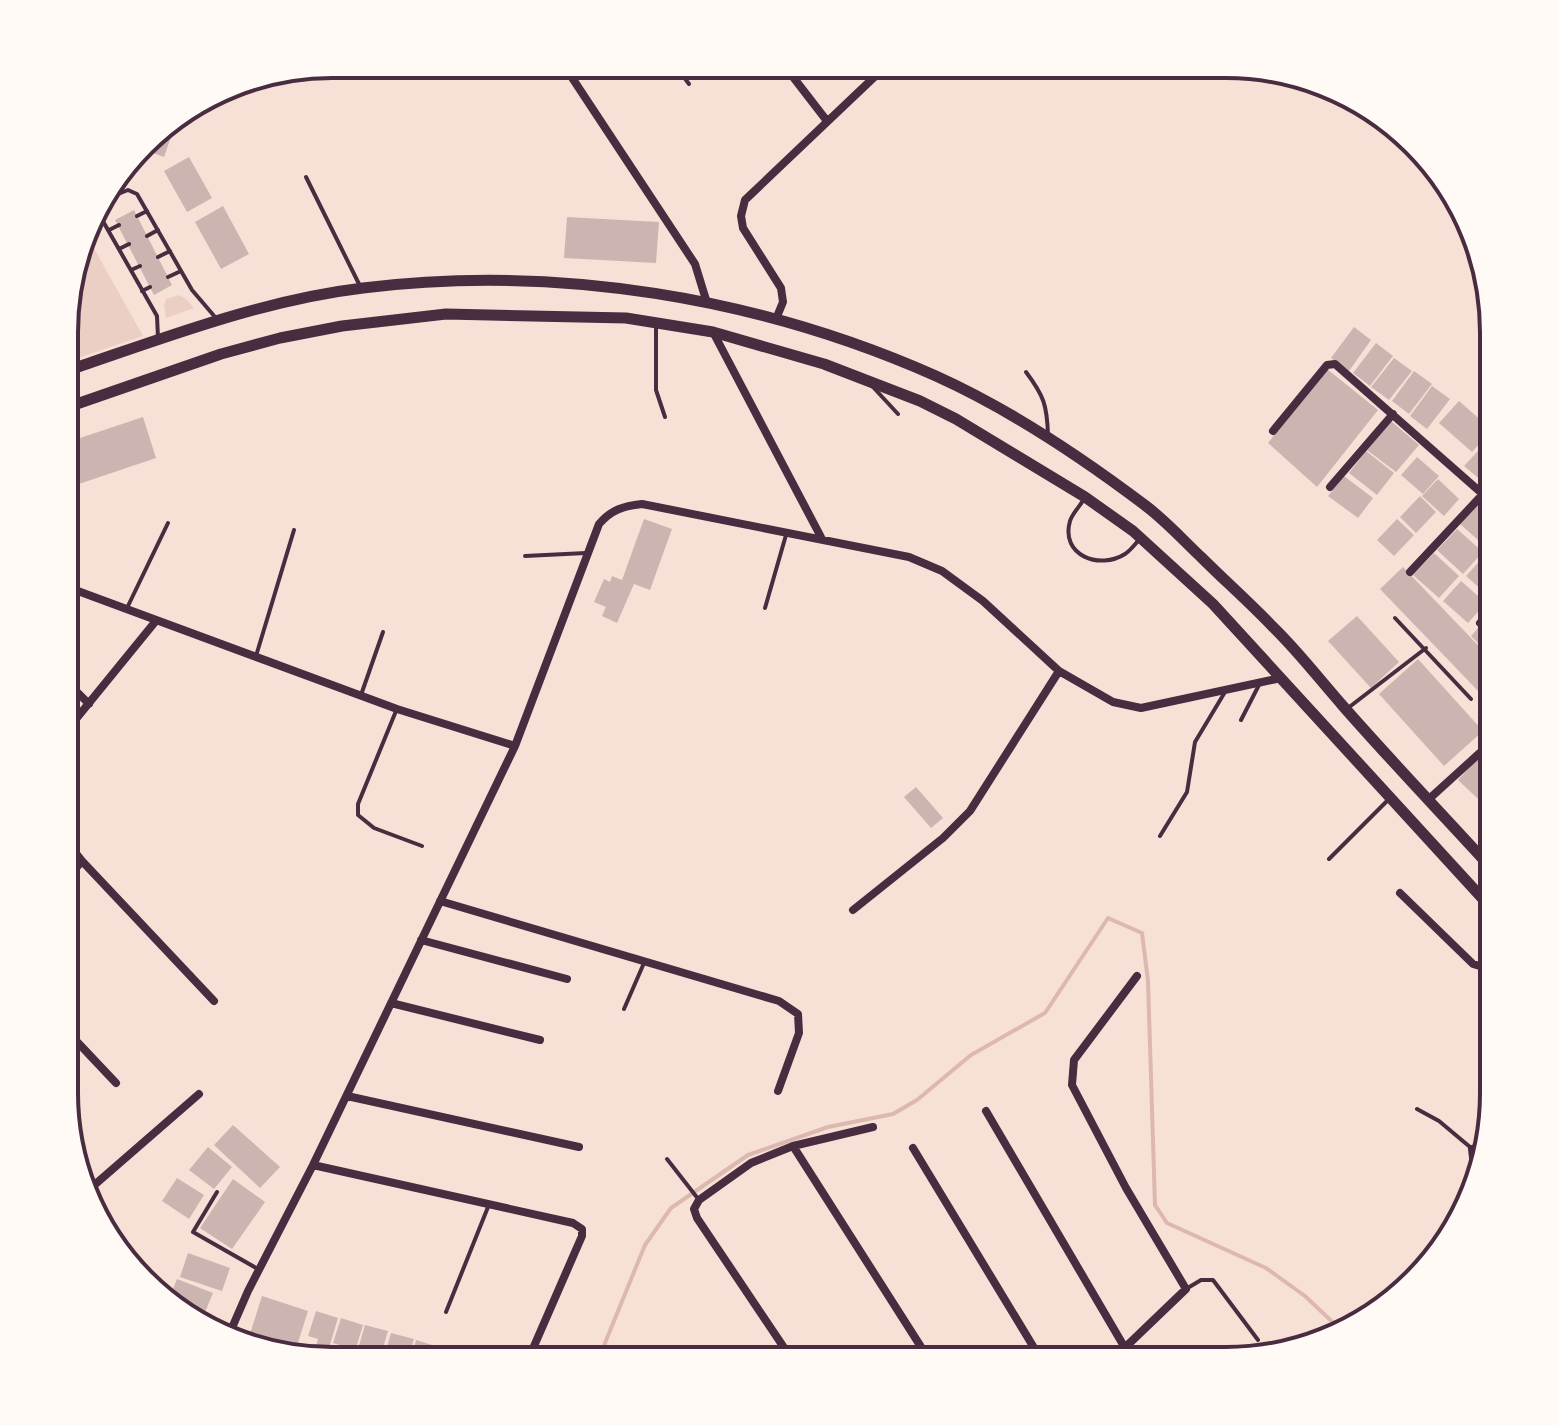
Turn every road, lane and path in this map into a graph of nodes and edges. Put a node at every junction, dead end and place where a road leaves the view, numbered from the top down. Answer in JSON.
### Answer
{"nodes":[{"id":1,"x":572,"y":78,"type":"edge"},
{"id":2,"x":685,"y":78,"type":"edge"},
{"id":3,"x":794,"y":79,"type":"edge"},
{"id":4,"x":872,"y":79,"type":"edge"},
{"id":5,"x":689,"y":84,"type":"dead end"},
{"id":6,"x":827,"y":121,"type":"junction"},
{"id":7,"x":306,"y":177,"type":"dead end"},
{"id":8,"x":120,"y":193,"type":"edge"},
{"id":9,"x":147,"y":211,"type":"junction"},
{"id":10,"x":137,"y":216,"type":"dead end"},
{"id":11,"x":103,"y":221,"type":"edge"},
{"id":12,"x":119,"y":225,"type":"dead end"},
{"id":13,"x":109,"y":230,"type":"junction"},
{"id":14,"x":158,"y":230,"type":"junction"},
{"id":15,"x":147,"y":236,"type":"dead end"},
{"id":16,"x":129,"y":244,"type":"dead end"},
{"id":17,"x":119,"y":249,"type":"junction"},
{"id":18,"x":170,"y":251,"type":"junction"},
{"id":19,"x":158,"y":257,"type":"dead end"},
{"id":20,"x":140,"y":266,"type":"dead end"},
{"id":21,"x":131,"y":270,"type":"junction"},
{"id":22,"x":181,"y":271,"type":"junction"},
{"id":23,"x":168,"y":277,"type":"dead end"},
{"id":24,"x":150,"y":287,"type":"dead end"},
{"id":25,"x":361,"y":288,"type":"junction"},
{"id":26,"x":142,"y":291,"type":"junction"},
{"id":27,"x":707,"y":303,"type":"junction"},
{"id":28,"x":776,"y":319,"type":"junction"},
{"id":29,"x":218,"y":321,"type":"junction"},
{"id":30,"x":656,"y":323,"type":"junction"},
{"id":31,"x":713,"y":332,"type":"junction"},
{"id":32,"x":158,"y":340,"type":"junction"},
{"id":33,"x":78,"y":367,"type":"edge"},
{"id":34,"x":1026,"y":372,"type":"dead end"},
{"id":35,"x":869,"y":382,"type":"junction"},
{"id":36,"x":78,"y":404,"type":"edge"},
{"id":37,"x":898,"y":414,"type":"dead end"},
{"id":38,"x":1393,"y":414,"type":"junction"},
{"id":39,"x":665,"y":417,"type":"dead end"},
{"id":40,"x":1273,"y":431,"type":"dead end"},
{"id":41,"x":1048,"y":439,"type":"junction"},
{"id":42,"x":1330,"y":487,"type":"dead end"},
{"id":43,"x":1479,"y":491,"type":"edge"},
{"id":44,"x":1085,"y":497,"type":"junction"},
{"id":45,"x":1479,"y":498,"type":"edge"},
{"id":46,"x":168,"y":523,"type":"dead end"},
{"id":47,"x":294,"y":530,"type":"dead end"},
{"id":48,"x":787,"y":532,"type":"junction"},
{"id":49,"x":1141,"y":538,"type":"junction"},
{"id":50,"x":822,"y":539,"type":"junction"},
{"id":51,"x":588,"y":553,"type":"junction"},
{"id":52,"x":525,"y":556,"type":"dead end"},
{"id":53,"x":1410,"y":572,"type":"dead end"},
{"id":54,"x":78,"y":591,"type":"edge"},
{"id":55,"x":765,"y":608,"type":"dead end"},
{"id":56,"x":126,"y":610,"type":"junction"},
{"id":57,"x":1395,"y":618,"type":"dead end"},
{"id":58,"x":155,"y":622,"type":"junction"},
{"id":59,"x":383,"y":632,"type":"dead end"},
{"id":60,"x":1426,"y":648,"type":"junction"},
{"id":61,"x":255,"y":658,"type":"junction"},
{"id":62,"x":1059,"y":671,"type":"junction"},
{"id":63,"x":1281,"y":678,"type":"junction"},
{"id":64,"x":1260,"y":682,"type":"junction"},
{"id":65,"x":1226,"y":690,"type":"junction"},
{"id":66,"x":78,"y":693,"type":"edge"},
{"id":67,"x":361,"y":695,"type":"junction"},
{"id":68,"x":1471,"y":699,"type":"dead end"},
{"id":69,"x":89,"y":704,"type":"junction"},
{"id":70,"x":397,"y":709,"type":"junction"},
{"id":71,"x":1346,"y":710,"type":"junction"},
{"id":72,"x":78,"y":716,"type":"edge"},
{"id":73,"x":1241,"y":720,"type":"dead end"},
{"id":74,"x":515,"y":746,"type":"junction"},
{"id":75,"x":1480,"y":756,"type":"edge"},
{"id":76,"x":1390,"y":798,"type":"junction"},
{"id":77,"x":1429,"y":799,"type":"junction"},
{"id":78,"x":1160,"y":836,"type":"dead end"},
{"id":79,"x":422,"y":846,"type":"dead end"},
{"id":80,"x":1480,"y":855,"type":"edge"},
{"id":81,"x":79,"y":857,"type":"edge"},
{"id":82,"x":1329,"y":859,"type":"dead end"},
{"id":83,"x":82,"y":861,"type":"junction"},
{"id":84,"x":79,"y":865,"type":"edge"},
{"id":85,"x":1400,"y":893,"type":"dead end"},
{"id":86,"x":1480,"y":896,"type":"edge"},
{"id":87,"x":440,"y":901,"type":"junction"},
{"id":88,"x":853,"y":910,"type":"dead end"},
{"id":89,"x":421,"y":940,"type":"junction"},
{"id":90,"x":644,"y":962,"type":"junction"},
{"id":91,"x":1480,"y":966,"type":"edge"},
{"id":92,"x":1137,"y":976,"type":"dead end"},
{"id":93,"x":567,"y":979,"type":"dead end"},
{"id":94,"x":214,"y":1001,"type":"dead end"},
{"id":95,"x":391,"y":1003,"type":"junction"},
{"id":96,"x":624,"y":1009,"type":"dead end"},
{"id":97,"x":540,"y":1040,"type":"dead end"},
{"id":98,"x":79,"y":1044,"type":"edge"},
{"id":99,"x":116,"y":1083,"type":"dead end"},
{"id":100,"x":778,"y":1091,"type":"dead end"},
{"id":101,"x":199,"y":1094,"type":"dead end"},
{"id":102,"x":347,"y":1096,"type":"junction"},
{"id":103,"x":1417,"y":1109,"type":"dead end"},
{"id":104,"x":986,"y":1111,"type":"dead end"},
{"id":105,"x":873,"y":1127,"type":"dead end"},
{"id":106,"x":793,"y":1146,"type":"junction"},
{"id":107,"x":1474,"y":1146,"type":"edge"},
{"id":108,"x":579,"y":1147,"type":"dead end"},
{"id":109,"x":913,"y":1148,"type":"dead end"},
{"id":110,"x":667,"y":1159,"type":"dead end"},
{"id":111,"x":313,"y":1165,"type":"junction"},
{"id":112,"x":95,"y":1185,"type":"edge"},
{"id":113,"x":217,"y":1192,"type":"dead end"},
{"id":114,"x":697,"y":1198,"type":"junction"},
{"id":115,"x":489,"y":1204,"type":"junction"},
{"id":116,"x":259,"y":1270,"type":"junction"},
{"id":117,"x":1186,"y":1289,"type":"junction"},
{"id":118,"x":446,"y":1312,"type":"dead end"},
{"id":119,"x":236,"y":1328,"type":"edge"},
{"id":120,"x":1258,"y":1340,"type":"dead end"},
{"id":121,"x":921,"y":1346,"type":"edge"},
{"id":122,"x":1033,"y":1346,"type":"edge"},
{"id":123,"x":1124,"y":1346,"type":"edge"},
{"id":124,"x":1127,"y":1346,"type":"edge"},
{"id":125,"x":534,"y":1347,"type":"edge"},
{"id":126,"x":783,"y":1347,"type":"edge"}],
"edges":[{"from":1,"to":27,"type":"street"},
{"from":2,"to":5,"type":"lane"},
{"from":3,"to":6,"type":"street"},
{"from":4,"to":6,"type":"street"},
{"from":6,"to":28,"type":"street"},
{"from":7,"to":25,"type":"lane"},
{"from":8,"to":9,"type":"lane"},
{"from":9,"to":10,"type":"lane"},
{"from":9,"to":14,"type":"lane"},
{"from":11,"to":13,"type":"lane"},
{"from":12,"to":13,"type":"lane"},
{"from":13,"to":17,"type":"lane"},
{"from":14,"to":15,"type":"lane"},
{"from":14,"to":18,"type":"lane"},
{"from":16,"to":17,"type":"lane"},
{"from":17,"to":21,"type":"lane"},
{"from":18,"to":19,"type":"lane"},
{"from":18,"to":22,"type":"lane"},
{"from":20,"to":21,"type":"lane"},
{"from":21,"to":26,"type":"lane"},
{"from":22,"to":23,"type":"lane"},
{"from":22,"to":29,"type":"lane"},
{"from":24,"to":26,"type":"lane"},
{"from":25,"to":27,"type":"main road"},
{"from":25,"to":29,"type":"main road"},
{"from":26,"to":32,"type":"lane"},
{"from":27,"to":28,"type":"main road"},
{"from":28,"to":41,"type":"main road"},
{"from":29,"to":32,"type":"main road"},
{"from":30,"to":31,"type":"main road"},
{"from":30,"to":36,"type":"main road"},
{"from":30,"to":39,"type":"lane"},
{"from":31,"to":35,"type":"main road"},
{"from":31,"to":50,"type":"street"},
{"from":32,"to":33,"type":"main road"},
{"from":34,"to":41,"type":"lane"},
{"from":35,"to":37,"type":"lane"},
{"from":35,"to":44,"type":"main road"},
{"from":38,"to":40,"type":"street"},
{"from":38,"to":42,"type":"street"},
{"from":38,"to":43,"type":"street"},
{"from":41,"to":71,"type":"main road"},
{"from":44,"to":49,"type":"main road"},
{"from":44,"to":49,"type":"lane"},
{"from":45,"to":53,"type":"street"},
{"from":46,"to":56,"type":"lane"},
{"from":47,"to":61,"type":"lane"},
{"from":48,"to":50,"type":"street"},
{"from":48,"to":51,"type":"street"},
{"from":48,"to":55,"type":"lane"},
{"from":49,"to":63,"type":"main road"},
{"from":50,"to":62,"type":"street"},
{"from":51,"to":52,"type":"lane"},
{"from":51,"to":74,"type":"street"},
{"from":54,"to":56,"type":"street"},
{"from":56,"to":58,"type":"street"},
{"from":57,"to":60,"type":"lane"},
{"from":58,"to":61,"type":"street"},
{"from":58,"to":69,"type":"street"},
{"from":59,"to":67,"type":"lane"},
{"from":60,"to":68,"type":"lane"},
{"from":60,"to":71,"type":"lane"},
{"from":61,"to":67,"type":"street"},
{"from":62,"to":65,"type":"street"},
{"from":62,"to":88,"type":"street"},
{"from":63,"to":64,"type":"street"},
{"from":63,"to":76,"type":"main road"},
{"from":64,"to":65,"type":"street"},
{"from":64,"to":73,"type":"lane"},
{"from":65,"to":78,"type":"lane"},
{"from":66,"to":69,"type":"street"},
{"from":67,"to":70,"type":"street"},
{"from":69,"to":72,"type":"street"},
{"from":70,"to":74,"type":"street"},
{"from":70,"to":79,"type":"lane"},
{"from":71,"to":77,"type":"main road"},
{"from":74,"to":87,"type":"street"},
{"from":75,"to":77,"type":"street"},
{"from":76,"to":82,"type":"lane"},
{"from":76,"to":86,"type":"main road"},
{"from":77,"to":80,"type":"main road"},
{"from":81,"to":83,"type":"street"},
{"from":83,"to":84,"type":"street"},
{"from":83,"to":94,"type":"street"},
{"from":85,"to":91,"type":"street"},
{"from":87,"to":89,"type":"street"},
{"from":87,"to":90,"type":"street"},
{"from":89,"to":93,"type":"street"},
{"from":89,"to":95,"type":"street"},
{"from":90,"to":96,"type":"lane"},
{"from":90,"to":100,"type":"street"},
{"from":92,"to":117,"type":"street"},
{"from":95,"to":97,"type":"street"},
{"from":95,"to":102,"type":"street"},
{"from":98,"to":99,"type":"street"},
{"from":101,"to":112,"type":"street"},
{"from":102,"to":108,"type":"street"},
{"from":102,"to":111,"type":"street"},
{"from":103,"to":107,"type":"lane"},
{"from":104,"to":123,"type":"street"},
{"from":105,"to":106,"type":"street"},
{"from":106,"to":114,"type":"street"},
{"from":106,"to":121,"type":"street"},
{"from":109,"to":122,"type":"street"},
{"from":110,"to":114,"type":"lane"},
{"from":111,"to":115,"type":"street"},
{"from":111,"to":116,"type":"street"},
{"from":113,"to":116,"type":"lane"},
{"from":114,"to":126,"type":"street"},
{"from":115,"to":118,"type":"lane"},
{"from":115,"to":125,"type":"street"},
{"from":116,"to":119,"type":"street"},
{"from":117,"to":120,"type":"lane"},
{"from":117,"to":124,"type":"street"}]}
